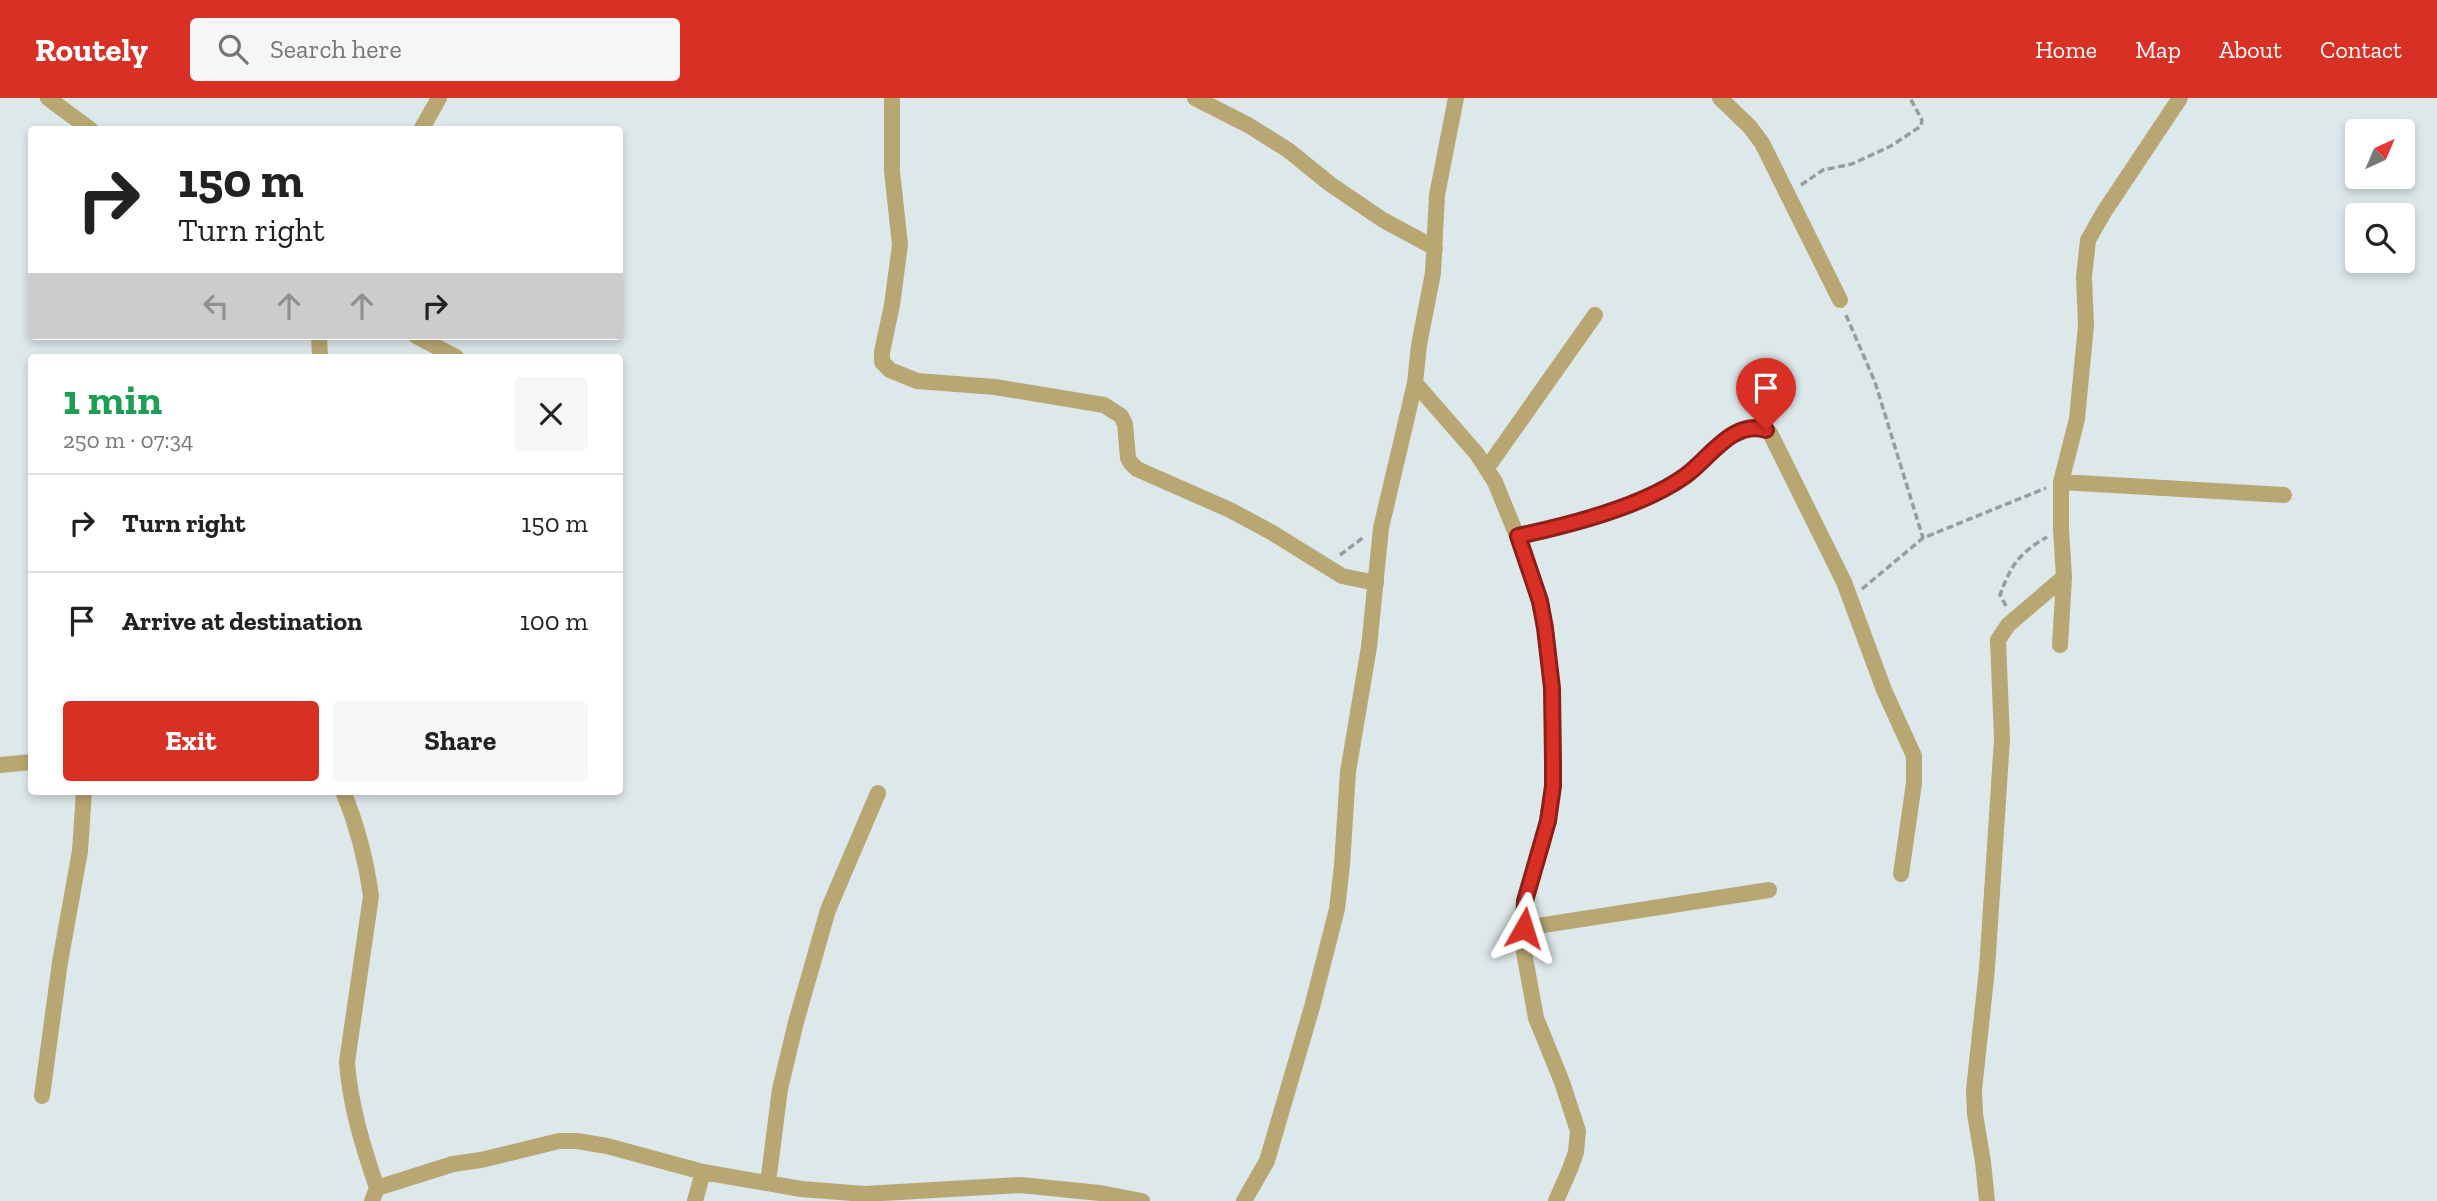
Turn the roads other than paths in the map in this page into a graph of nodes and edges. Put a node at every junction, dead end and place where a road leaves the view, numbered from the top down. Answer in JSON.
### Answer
{"nodes":[{"id":1,"x":48,"y":98,"type":"edge"},
{"id":2,"x":439,"y":98,"type":"edge"},
{"id":3,"x":892,"y":98,"type":"edge"},
{"id":4,"x":1195,"y":98,"type":"edge"},
{"id":5,"x":1456,"y":98,"type":"edge"},
{"id":6,"x":1720,"y":98,"type":"edge"},
{"id":7,"x":2180,"y":98,"type":"edge"},
{"id":8,"x":86,"y":126,"type":"edge"},
{"id":9,"x":423,"y":126,"type":"edge"},
{"id":10,"x":1435,"y":248,"type":"junction"},
{"id":11,"x":1840,"y":300,"type":"road end"},
{"id":12,"x":1595,"y":315,"type":"dead end"},
{"id":13,"x":424,"y":340,"type":"edge"},
{"id":14,"x":450,"y":354,"type":"edge"},
{"id":15,"x":1415,"y":383,"type":"junction"},
{"id":16,"x":1487,"y":468,"type":"junction"},
{"id":17,"x":2061,"y":482,"type":"junction"},
{"id":18,"x":2284,"y":495,"type":"dead end"},
{"id":19,"x":1518,"y":536,"type":"junction"},
{"id":20,"x":2064,"y":577,"type":"junction"},
{"id":21,"x":1376,"y":583,"type":"junction"},
{"id":22,"x":2060,"y":645,"type":"dead end"},
{"id":23,"x":28,"y":762,"type":"edge"},
{"id":24,"x":0,"y":765,"type":"edge"},
{"id":25,"x":878,"y":793,"type":"dead end"},
{"id":26,"x":84,"y":795,"type":"edge"},
{"id":27,"x":344,"y":795,"type":"edge"},
{"id":28,"x":1901,"y":874,"type":"dead end"},
{"id":29,"x":1769,"y":890,"type":"dead end"},
{"id":30,"x":1524,"y":928,"type":"junction"},
{"id":31,"x":42,"y":1096,"type":"dead end"},
{"id":32,"x":703,"y":1171,"type":"junction"},
{"id":33,"x":768,"y":1183,"type":"junction"},
{"id":34,"x":375,"y":1195,"type":"edge"},
{"id":35,"x":695,"y":1201,"type":"edge"},
{"id":36,"x":1142,"y":1201,"type":"edge"},
{"id":37,"x":1244,"y":1201,"type":"edge"},
{"id":38,"x":1556,"y":1201,"type":"edge"},
{"id":39,"x":1987,"y":1201,"type":"edge"}],
"edges":[{"from":1,"to":8,"type":"street"},
{"from":2,"to":9,"type":"street"},
{"from":3,"to":21,"type":"street"},
{"from":4,"to":10,"type":"street"},
{"from":5,"to":10,"type":"street"},
{"from":6,"to":11,"type":"street"},
{"from":7,"to":17,"type":"street"},
{"from":10,"to":15,"type":"street"},
{"from":12,"to":16,"type":"street"},
{"from":13,"to":14,"type":"street"},
{"from":15,"to":16,"type":"street"},
{"from":15,"to":21,"type":"street"},
{"from":16,"to":19,"type":"street"},
{"from":17,"to":18,"type":"street"},
{"from":17,"to":20,"type":"street"},
{"from":19,"to":28,"type":"street"},
{"from":19,"to":30,"type":"street"},
{"from":20,"to":22,"type":"street"},
{"from":20,"to":39,"type":"street"},
{"from":21,"to":37,"type":"street"},
{"from":23,"to":24,"type":"street"},
{"from":25,"to":33,"type":"street"},
{"from":26,"to":31,"type":"street"},
{"from":27,"to":34,"type":"street"},
{"from":29,"to":30,"type":"street"},
{"from":30,"to":38,"type":"street"},
{"from":32,"to":33,"type":"street"},
{"from":32,"to":34,"type":"street"},
{"from":32,"to":35,"type":"street"},
{"from":33,"to":36,"type":"street"}]}
